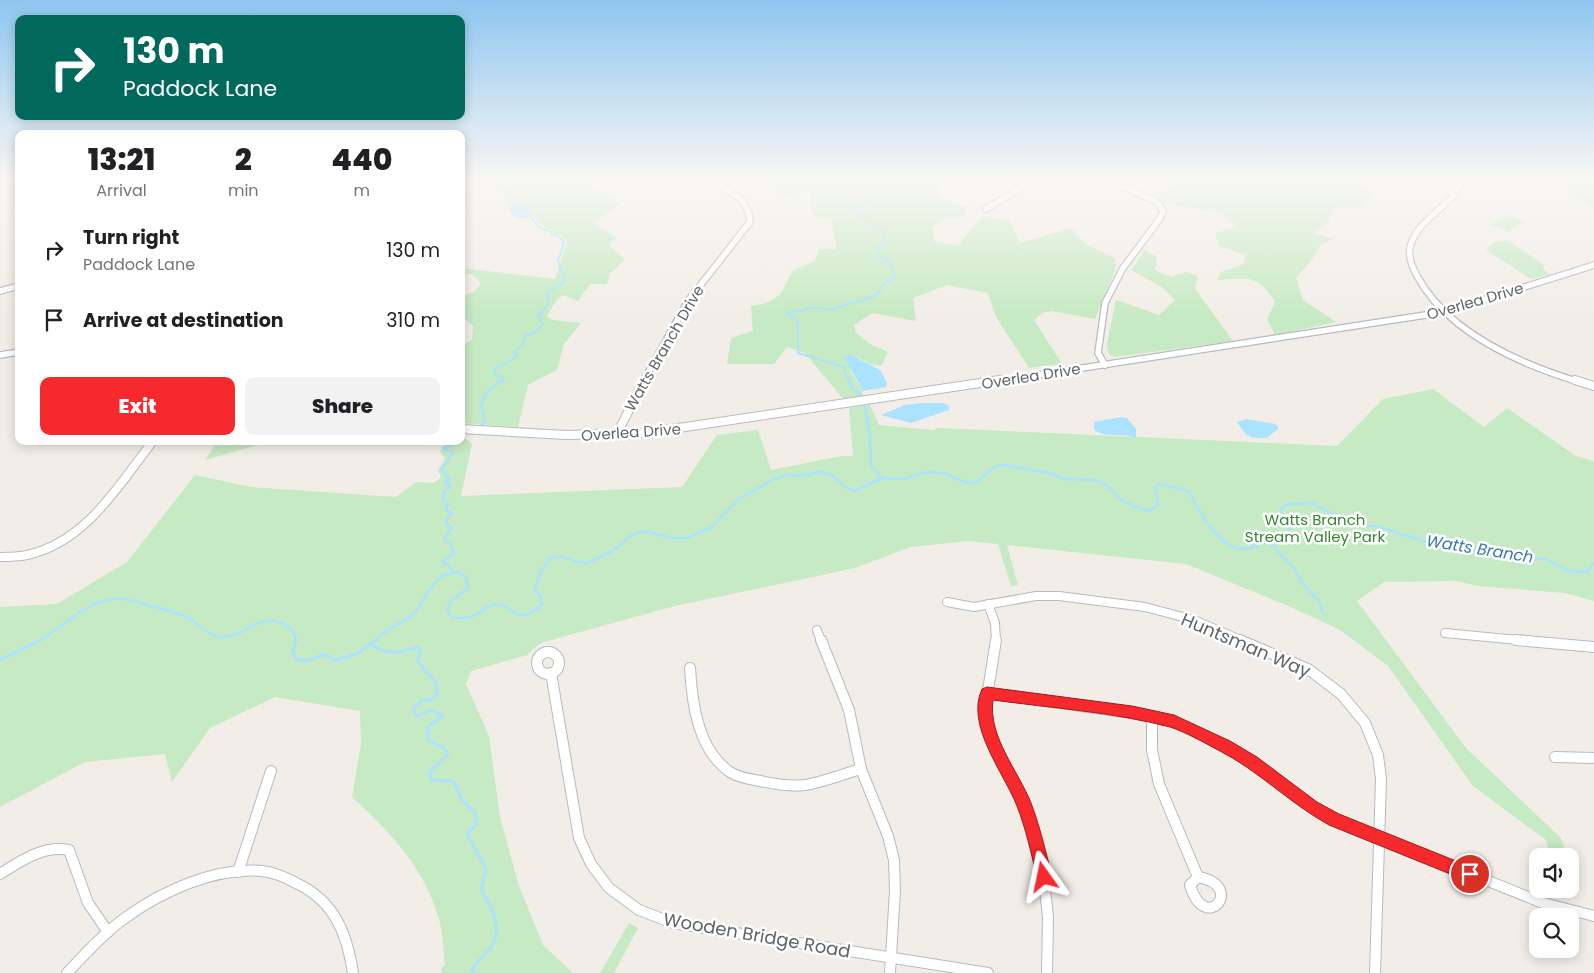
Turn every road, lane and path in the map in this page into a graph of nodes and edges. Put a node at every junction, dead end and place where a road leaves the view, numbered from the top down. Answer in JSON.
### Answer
{"nodes":[{"id":1,"x":748,"y":224,"type":"edge"},
{"id":2,"x":1157,"y":224,"type":"edge"},
{"id":3,"x":1423,"y":224,"type":"edge"},
{"id":4,"x":1594,"y":265,"type":"edge"},
{"id":5,"x":15,"y":287,"type":"edge"},
{"id":6,"x":0,"y":291,"type":"edge"},
{"id":7,"x":1445,"y":312,"type":"junction"},
{"id":8,"x":15,"y":353,"type":"edge"},
{"id":9,"x":0,"y":356,"type":"edge"},
{"id":10,"x":1104,"y":365,"type":"junction"},
{"id":11,"x":1594,"y":386,"type":"edge"},
{"id":12,"x":465,"y":429,"type":"edge"},
{"id":13,"x":616,"y":436,"type":"junction"},
{"id":14,"x":150,"y":445,"type":"edge"},
{"id":15,"x":0,"y":557,"type":"edge"},
{"id":16,"x":947,"y":602,"type":"dead end"},
{"id":17,"x":988,"y":604,"type":"junction"},
{"id":18,"x":817,"y":630,"type":"dead end"},
{"id":19,"x":1445,"y":633,"type":"dead end"},
{"id":20,"x":1594,"y":647,"type":"edge"},
{"id":21,"x":690,"y":668,"type":"dead end"},
{"id":22,"x":550,"y":673,"type":"dead end"},
{"id":23,"x":987,"y":693,"type":"junction"},
{"id":24,"x":1152,"y":716,"type":"junction"},
{"id":25,"x":1555,"y":757,"type":"dead end"},
{"id":26,"x":1594,"y":758,"type":"edge"},
{"id":27,"x":860,"y":769,"type":"junction"},
{"id":28,"x":271,"y":771,"type":"dead end"},
{"id":29,"x":1380,"y":838,"type":"junction"},
{"id":30,"x":238,"y":872,"type":"junction"},
{"id":31,"x":0,"y":874,"type":"edge"},
{"id":32,"x":1198,"y":877,"type":"dead end"},
{"id":33,"x":1594,"y":916,"type":"edge"},
{"id":34,"x":108,"y":932,"type":"junction"},
{"id":35,"x":891,"y":958,"type":"junction"},
{"id":36,"x":67,"y":973,"type":"edge"},
{"id":37,"x":353,"y":973,"type":"edge"},
{"id":38,"x":890,"y":973,"type":"edge"},
{"id":39,"x":988,"y":973,"type":"edge"},
{"id":40,"x":1047,"y":973,"type":"edge"},
{"id":41,"x":1375,"y":973,"type":"edge"}],
"edges":[{"from":1,"to":13,"type":"street","name":"Watts Branch Drive"},
{"from":2,"to":10,"type":"street"},
{"from":3,"to":7,"type":"street"},
{"from":4,"to":7,"type":"street","name":"Overlea Drive"},
{"from":5,"to":6,"type":"street"},
{"from":7,"to":10,"type":"street","name":"Overlea Drive"},
{"from":7,"to":11,"type":"street"},
{"from":8,"to":9,"type":"street"},
{"from":10,"to":13,"type":"street","name":"Overlea Drive"},
{"from":12,"to":13,"type":"street","name":"Overlea Drive"},
{"from":14,"to":15,"type":"street"},
{"from":16,"to":17,"type":"street","name":"Huntsman Way"},
{"from":17,"to":23,"type":"street"},
{"from":17,"to":29,"type":"street","name":"Huntsman Way"},
{"from":18,"to":27,"type":"street"},
{"from":19,"to":20,"type":"street"},
{"from":21,"to":27,"type":"street"},
{"from":22,"to":35,"type":"street","name":"Wooden Bridge Road"},
{"from":23,"to":24,"type":"street"},
{"from":23,"to":40,"type":"street"},
{"from":24,"to":29,"type":"street"},
{"from":24,"to":32,"type":"street"},
{"from":25,"to":26,"type":"street"},
{"from":27,"to":35,"type":"street"},
{"from":28,"to":30,"type":"street"},
{"from":29,"to":33,"type":"street"},
{"from":29,"to":41,"type":"street","name":"Huntsman Way"},
{"from":30,"to":34,"type":"street"},
{"from":30,"to":37,"type":"street"},
{"from":31,"to":34,"type":"street"},
{"from":34,"to":36,"type":"street"},
{"from":35,"to":38,"type":"street"},
{"from":35,"to":39,"type":"street","name":"Wooden Bridge Road"}]}
